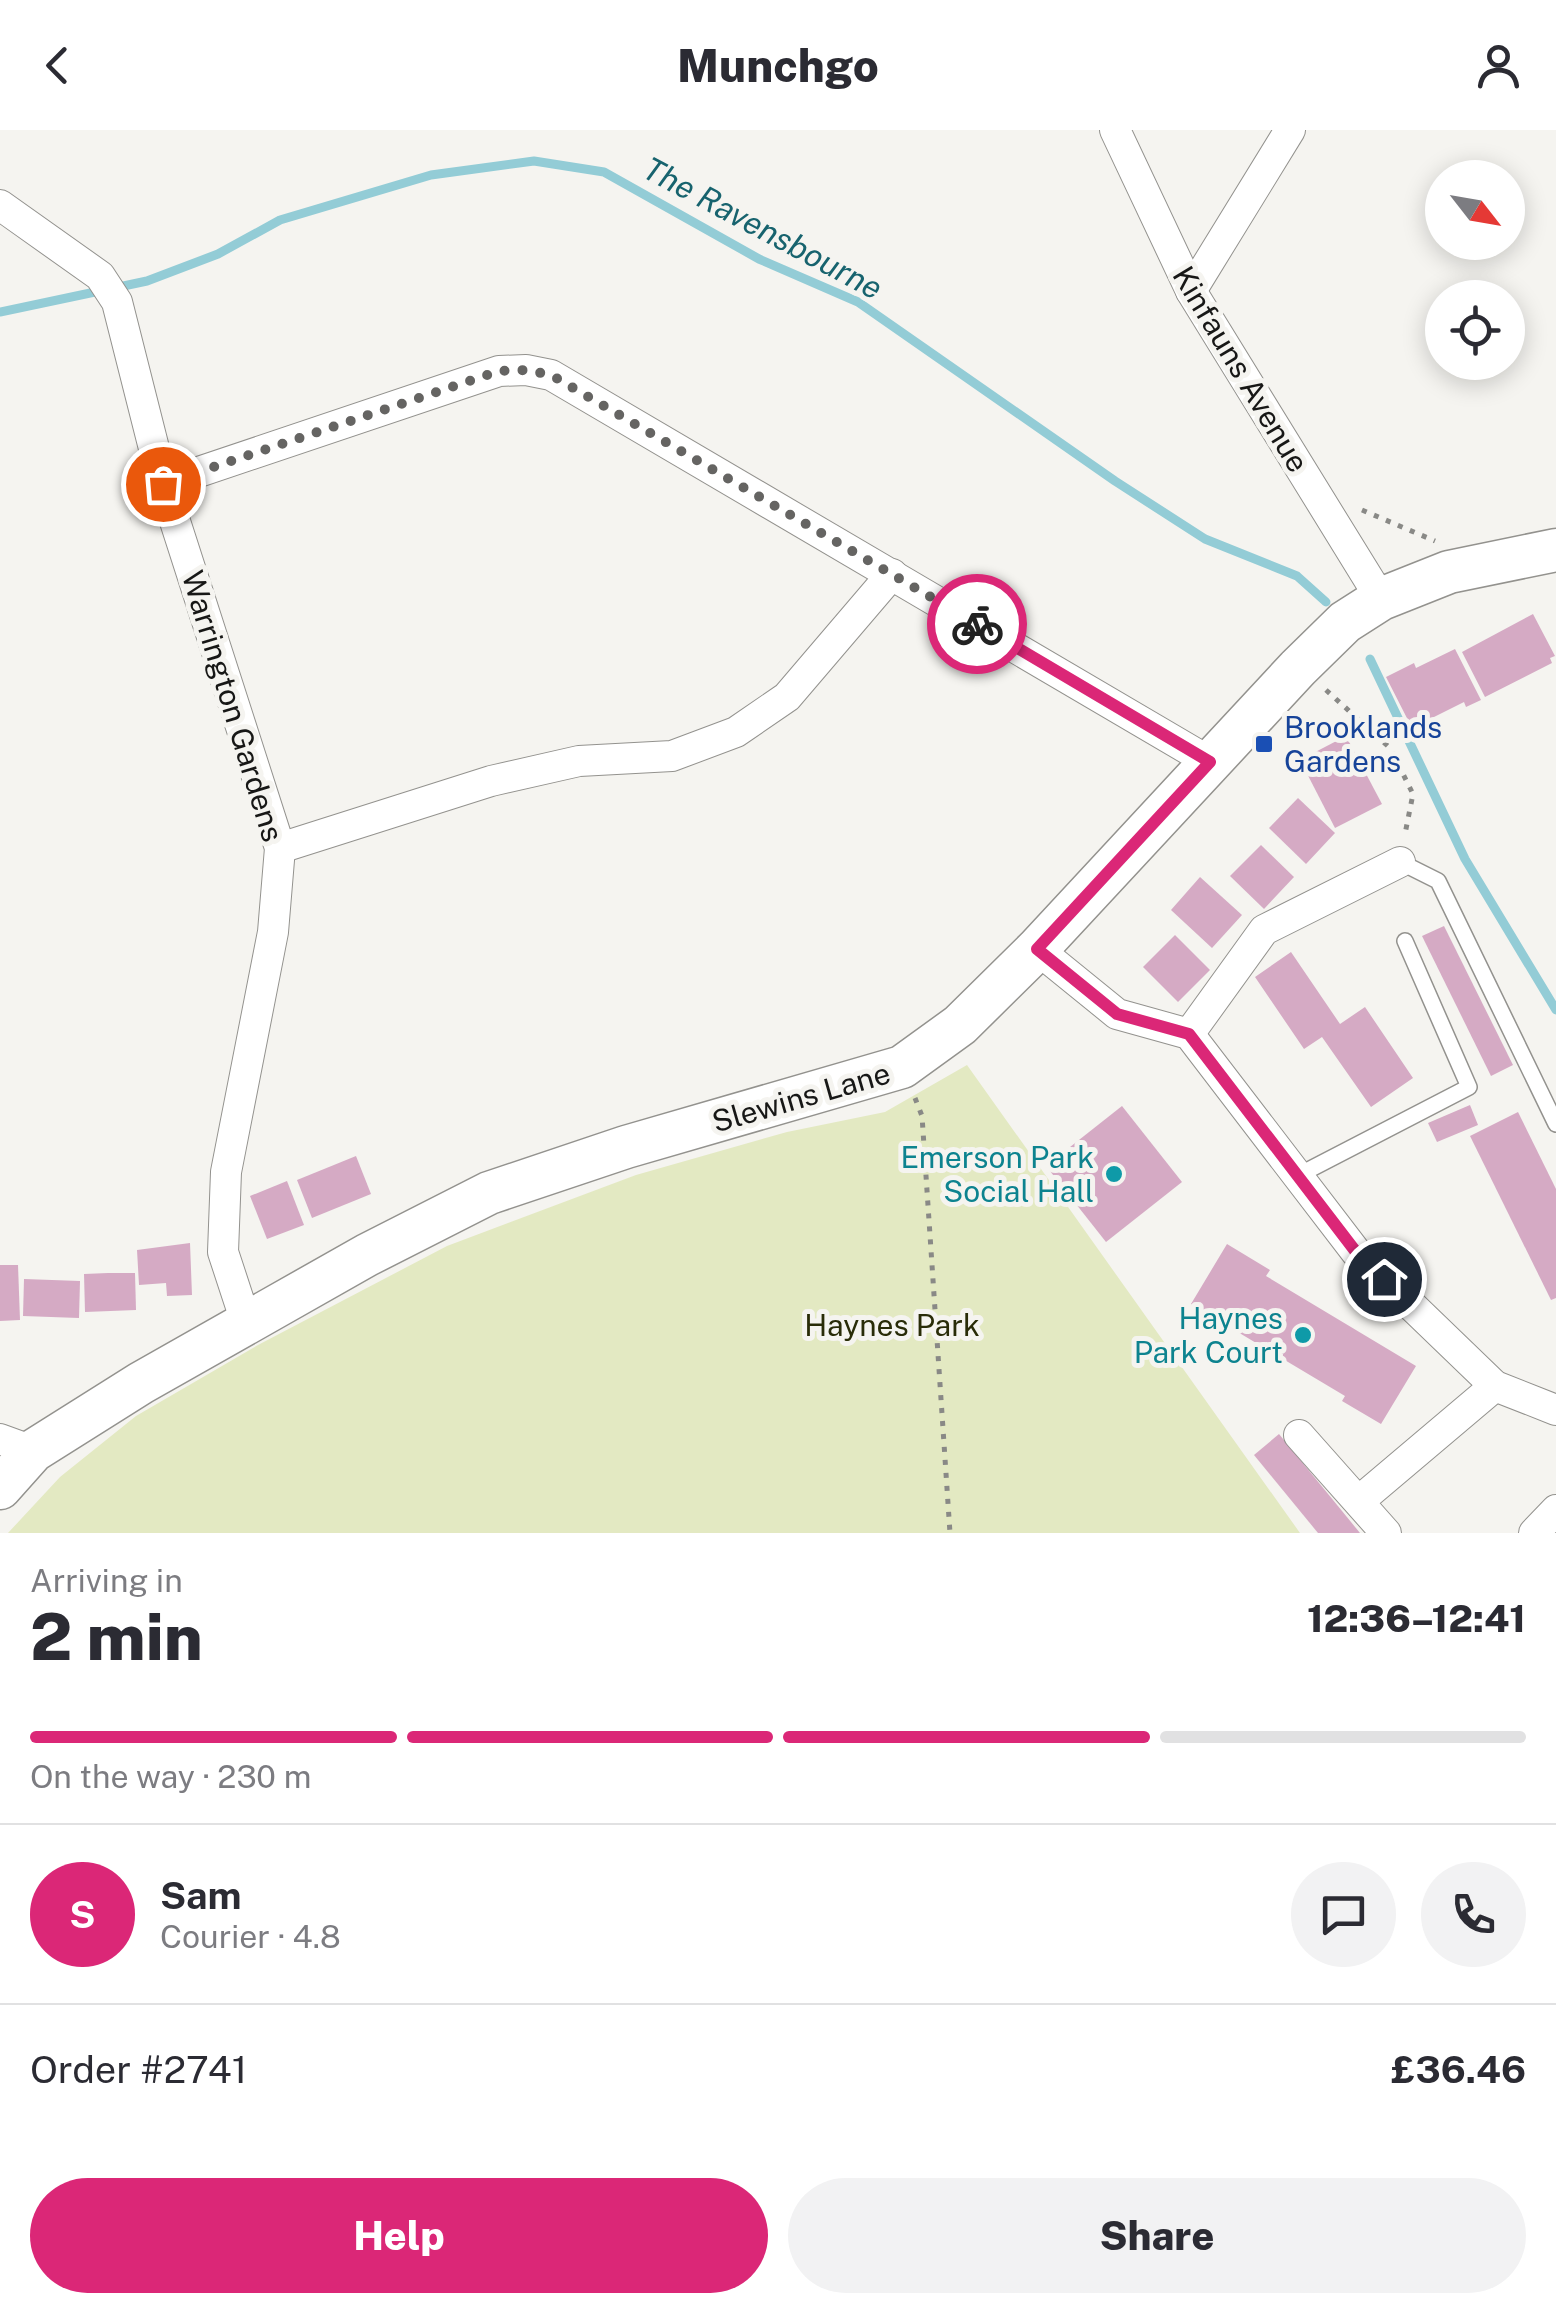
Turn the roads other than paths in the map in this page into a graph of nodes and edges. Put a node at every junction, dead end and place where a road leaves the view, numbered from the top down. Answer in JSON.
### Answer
{"nodes":[{"id":1,"x":1116,"y":130,"type":"edge"},
{"id":2,"x":1290,"y":130,"type":"edge"},
{"id":3,"x":0,"y":205,"type":"edge"},
{"id":4,"x":1191,"y":291,"type":"junction"},
{"id":5,"x":163,"y":484,"type":"junction"},
{"id":6,"x":1556,"y":550,"type":"edge"},
{"id":7,"x":892,"y":574,"type":"junction"},
{"id":8,"x":1381,"y":600,"type":"junction"},
{"id":9,"x":1210,"y":762,"type":"junction"},
{"id":10,"x":280,"y":848,"type":"junction"},
{"id":11,"x":1400,"y":862,"type":"joint"},
{"id":12,"x":1405,"y":940,"type":"dead end"},
{"id":13,"x":1037,"y":949,"type":"junction"},
{"id":14,"x":1189,"y":1034,"type":"junction"},
{"id":15,"x":1556,"y":1124,"type":"edge"},
{"id":16,"x":1297,"y":1176,"type":"junction"},
{"id":17,"x":246,"y":1322,"type":"junction"},
{"id":18,"x":1495,"y":1386,"type":"junction"},
{"id":19,"x":1556,"y":1410,"type":"edge"},
{"id":20,"x":1298,"y":1435,"type":"dead end"},
{"id":21,"x":17,"y":1445,"type":"edge"},
{"id":22,"x":0,"y":1488,"type":"edge"},
{"id":23,"x":1359,"y":1501,"type":"junction"},
{"id":24,"x":1386,"y":1533,"type":"edge"}],
"edges":[{"from":1,"to":4,"type":"street","name":"Kinfauns Avenue"},
{"from":2,"to":4,"type":"street"},
{"from":3,"to":5,"type":"street","name":"Warrington Gardens"},
{"from":4,"to":8,"type":"street","name":"Kinfauns Avenue"},
{"from":5,"to":7,"type":"street"},
{"from":5,"to":10,"type":"street","name":"Warrington Gardens"},
{"from":6,"to":8,"type":"street","name":"Slewins Lane"},
{"from":7,"to":9,"type":"street"},
{"from":7,"to":10,"type":"street"},
{"from":8,"to":9,"type":"street","name":"Slewins Lane"},
{"from":9,"to":13,"type":"street","name":"Slewins Lane"},
{"from":10,"to":17,"type":"street","name":"Warrington Gardens"},
{"from":11,"to":14,"type":"street"},
{"from":11,"to":15,"type":"lane"},
{"from":12,"to":16,"type":"lane"},
{"from":13,"to":14,"type":"street"},
{"from":13,"to":17,"type":"street","name":"Slewins Lane"},
{"from":14,"to":16,"type":"street"},
{"from":16,"to":18,"type":"street"},
{"from":17,"to":21,"type":"street","name":"Slewins Lane"},
{"from":18,"to":19,"type":"street"},
{"from":18,"to":23,"type":"street"},
{"from":20,"to":23,"type":"street"},
{"from":21,"to":22,"type":"street","name":"Slewins Lane"},
{"from":23,"to":24,"type":"street"}]}
